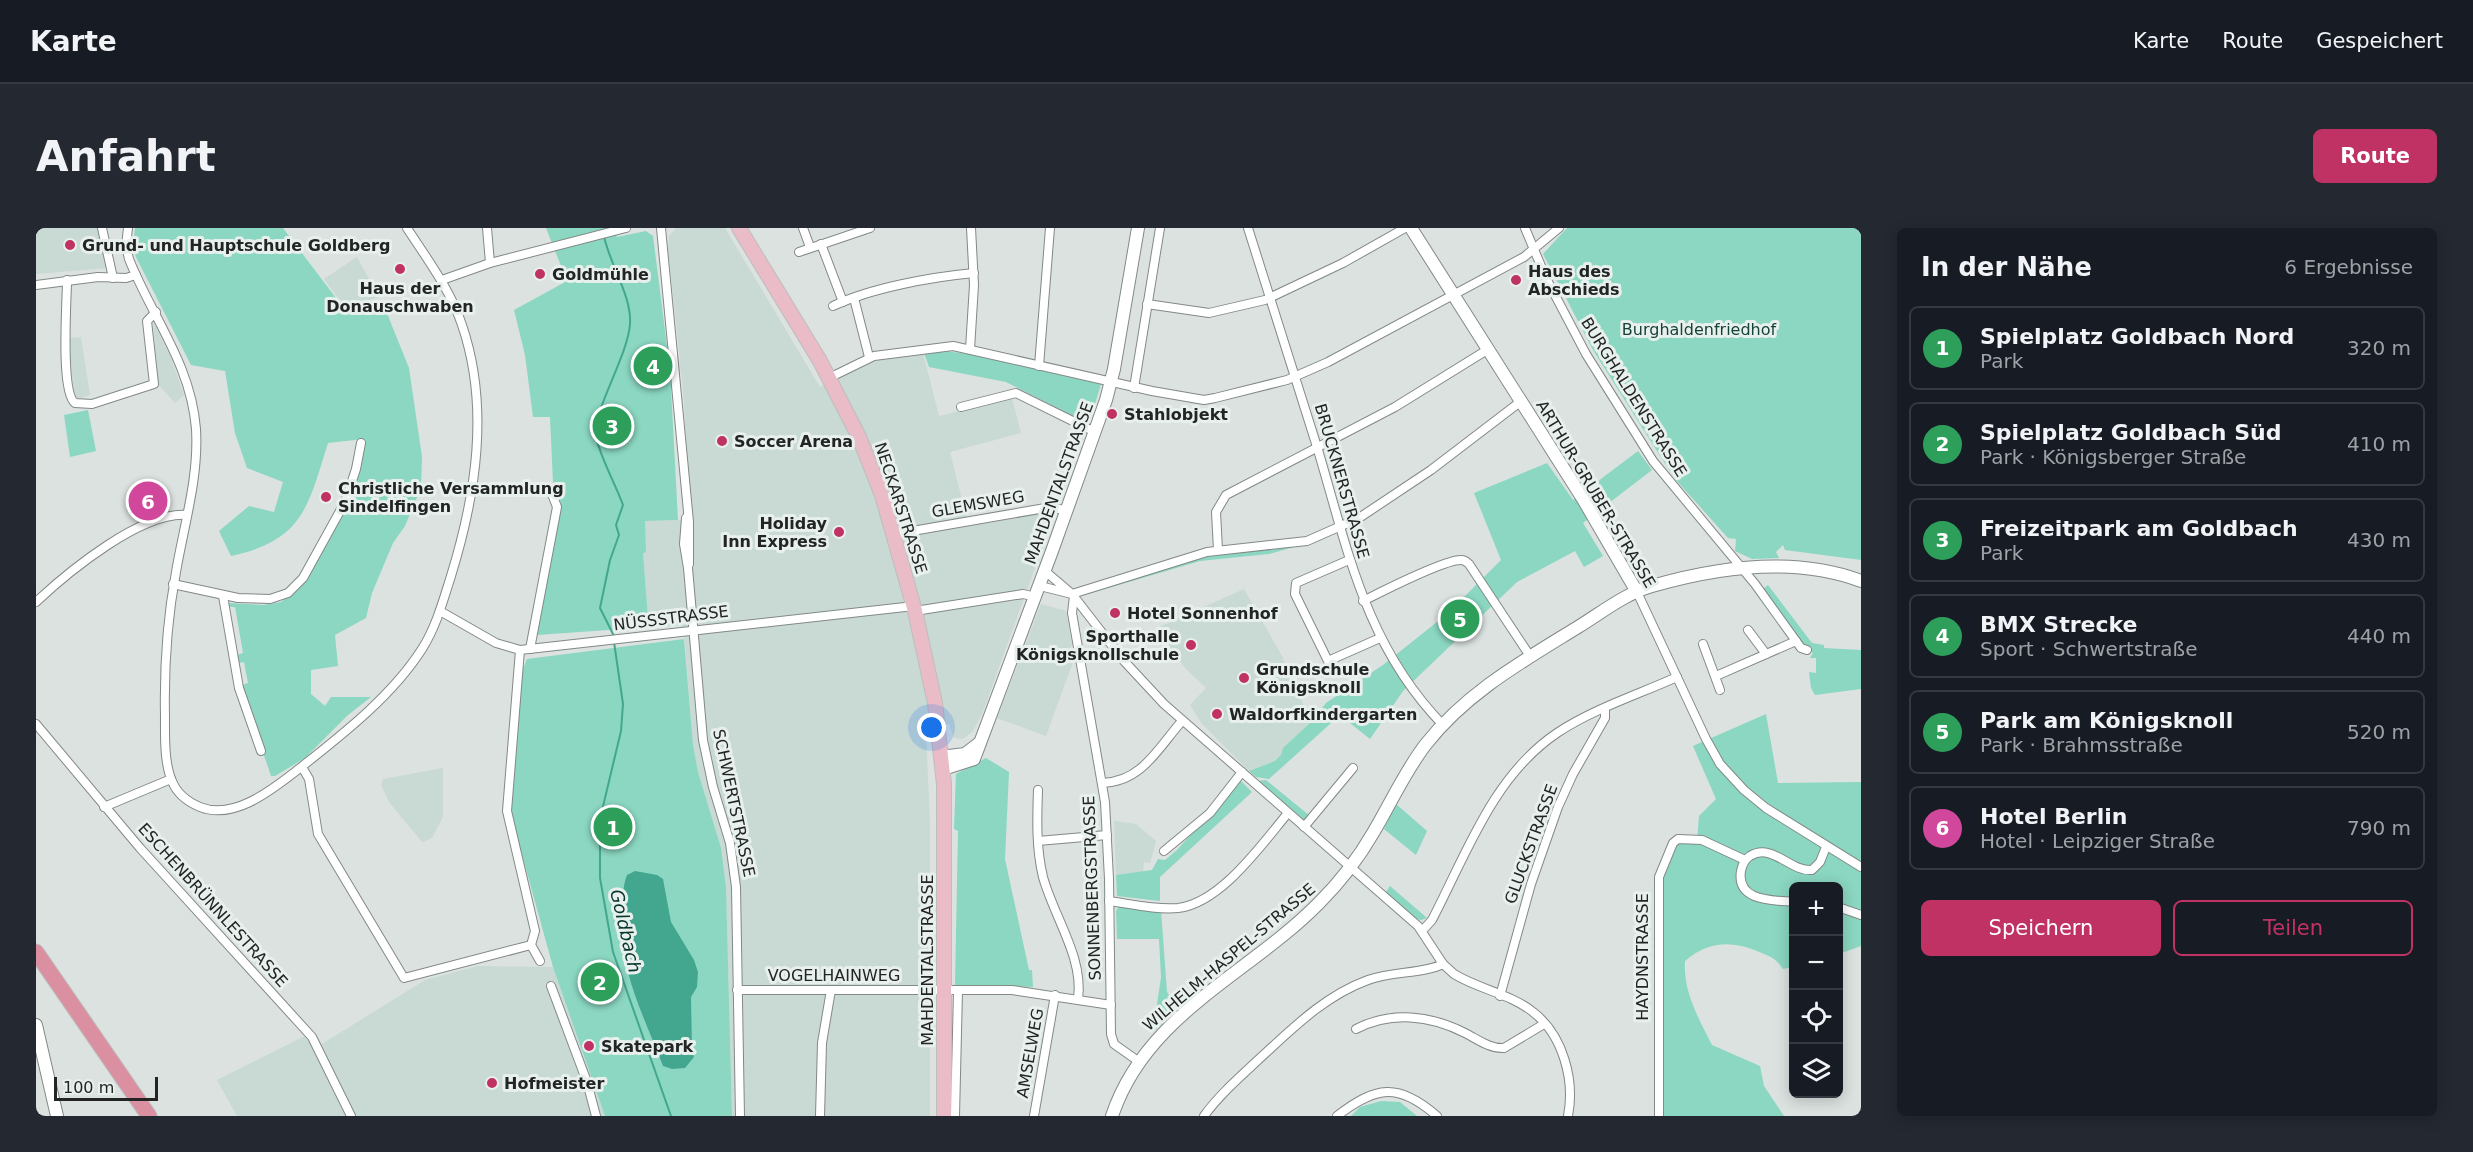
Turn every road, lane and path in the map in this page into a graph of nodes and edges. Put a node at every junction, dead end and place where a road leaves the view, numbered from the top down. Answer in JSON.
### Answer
{"nodes":[{"id":1,"x":102,"y":228,"type":"edge"},
{"id":2,"x":128,"y":228,"type":"edge"},
{"id":3,"x":407,"y":228,"type":"edge"},
{"id":4,"x":487,"y":228,"type":"edge"},
{"id":5,"x":626,"y":228,"type":"edge"},
{"id":6,"x":660,"y":228,"type":"edge"},
{"id":7,"x":739,"y":228,"type":"edge"},
{"id":8,"x":803,"y":228,"type":"edge"},
{"id":9,"x":870,"y":228,"type":"edge"},
{"id":10,"x":971,"y":228,"type":"edge"},
{"id":11,"x":1050,"y":228,"type":"edge"},
{"id":12,"x":1138,"y":228,"type":"edge"},
{"id":13,"x":1160,"y":228,"type":"edge"},
{"id":14,"x":1248,"y":228,"type":"edge"},
{"id":15,"x":1405,"y":228,"type":"edge"},
{"id":16,"x":1412,"y":228,"type":"edge"},
{"id":17,"x":1525,"y":228,"type":"edge"},
{"id":18,"x":1559,"y":228,"type":"edge"},
{"id":19,"x":821,"y":244,"type":"junction"},
{"id":20,"x":810,"y":247,"type":"junction"},
{"id":21,"x":1534,"y":251,"type":"junction"},
{"id":22,"x":799,"y":252,"type":"dead end"},
{"id":23,"x":490,"y":263,"type":"junction"},
{"id":24,"x":974,"y":273,"type":"junction"},
{"id":25,"x":136,"y":275,"type":"junction"},
{"id":26,"x":113,"y":278,"type":"junction"},
{"id":27,"x":67,"y":280,"type":"junction"},
{"id":28,"x":442,"y":280,"type":"junction"},
{"id":29,"x":36,"y":285,"type":"edge"},
{"id":30,"x":1453,"y":295,"type":"junction"},
{"id":31,"x":854,"y":298,"type":"junction"},
{"id":32,"x":1270,"y":298,"type":"junction"},
{"id":33,"x":843,"y":302,"type":"junction"},
{"id":34,"x":1148,"y":304,"type":"junction"},
{"id":35,"x":833,"y":306,"type":"dead end"},
{"id":36,"x":156,"y":312,"type":"junction"},
{"id":37,"x":970,"y":349,"type":"junction"},
{"id":38,"x":1487,"y":350,"type":"junction"},
{"id":39,"x":869,"y":357,"type":"junction"},
{"id":40,"x":1038,"y":366,"type":"junction"},
{"id":41,"x":1296,"y":377,"type":"junction"},
{"id":42,"x":829,"y":378,"type":"junction"},
{"id":43,"x":1111,"y":382,"type":"junction"},
{"id":44,"x":1134,"y":388,"type":"junction"},
{"id":45,"x":1520,"y":402,"type":"junction"},
{"id":46,"x":961,"y":407,"type":"dead end"},
{"id":47,"x":1095,"y":432,"type":"junction"},
{"id":48,"x":361,"y":443,"type":"dead end"},
{"id":49,"x":1317,"y":448,"type":"junction"},
{"id":50,"x":550,"y":489,"type":"dead end"},
{"id":51,"x":1067,"y":511,"type":"junction"},
{"id":52,"x":187,"y":515,"type":"junction"},
{"id":53,"x":1341,"y":527,"type":"junction"},
{"id":54,"x":895,"y":534,"type":"junction"},
{"id":55,"x":1218,"y":550,"type":"junction"},
{"id":56,"x":1349,"y":560,"type":"junction"},
{"id":57,"x":1741,"y":569,"type":"junction"},
{"id":58,"x":1045,"y":571,"type":"junction"},
{"id":59,"x":1861,"y":580,"type":"edge"},
{"id":60,"x":173,"y":584,"type":"junction"},
{"id":61,"x":36,"y":588,"type":"edge"},
{"id":62,"x":1038,"y":591,"type":"junction"},
{"id":63,"x":1637,"y":592,"type":"junction"},
{"id":64,"x":1073,"y":595,"type":"junction"},
{"id":65,"x":223,"y":596,"type":"junction"},
{"id":66,"x":39,"y":600,"type":"edge"},
{"id":67,"x":1363,"y":601,"type":"junction"},
{"id":68,"x":915,"y":609,"type":"junction"},
{"id":69,"x":1084,"y":609,"type":"junction"},
{"id":70,"x":440,"y":611,"type":"junction"},
{"id":71,"x":693,"y":630,"type":"junction"},
{"id":72,"x":1748,"y":630,"type":"dead end"},
{"id":73,"x":1076,"y":632,"type":"junction"},
{"id":74,"x":1380,"y":638,"type":"junction"},
{"id":75,"x":1796,"y":641,"type":"junction"},
{"id":76,"x":1704,"y":644,"type":"dead end"},
{"id":77,"x":525,"y":649,"type":"junction"},
{"id":78,"x":1807,"y":650,"type":"dead end"},
{"id":79,"x":1766,"y":654,"type":"junction"},
{"id":80,"x":1530,"y":656,"type":"junction"},
{"id":81,"x":1716,"y":676,"type":"junction"},
{"id":82,"x":1677,"y":677,"type":"junction"},
{"id":83,"x":1720,"y":690,"type":"dead end"},
{"id":84,"x":1605,"y":709,"type":"junction"},
{"id":85,"x":1182,"y":721,"type":"junction"},
{"id":86,"x":36,"y":724,"type":"edge"},
{"id":87,"x":1443,"y":725,"type":"junction"},
{"id":88,"x":261,"y":751,"type":"dead end"},
{"id":89,"x":942,"y":763,"type":"junction"},
{"id":90,"x":302,"y":767,"type":"junction"},
{"id":91,"x":1353,"y":768,"type":"dead end"},
{"id":92,"x":1242,"y":772,"type":"junction"},
{"id":93,"x":171,"y":778,"type":"junction"},
{"id":94,"x":1102,"y":783,"type":"junction"},
{"id":95,"x":1038,"y":790,"type":"dead end"},
{"id":96,"x":104,"y":807,"type":"junction"},
{"id":97,"x":1288,"y":813,"type":"junction"},
{"id":98,"x":1304,"y":827,"type":"junction"},
{"id":99,"x":1107,"y":836,"type":"junction"},
{"id":100,"x":1038,"y":841,"type":"junction"},
{"id":101,"x":1826,"y":847,"type":"junction"},
{"id":102,"x":1164,"y":850,"type":"dead end"},
{"id":103,"x":1745,"y":860,"type":"junction"},
{"id":104,"x":1861,"y":867,"type":"edge"},
{"id":105,"x":1351,"y":868,"type":"junction"},
{"id":106,"x":1109,"y":901,"type":"junction"},
{"id":107,"x":1789,"y":901,"type":"edge"},
{"id":108,"x":1843,"y":908,"type":"edge"},
{"id":109,"x":1861,"y":915,"type":"edge"},
{"id":110,"x":1422,"y":931,"type":"junction"},
{"id":111,"x":531,"y":945,"type":"junction"},
{"id":112,"x":36,"y":952,"type":"edge"},
{"id":113,"x":540,"y":961,"type":"dead end"},
{"id":114,"x":1443,"y":964,"type":"junction"},
{"id":115,"x":36,"y":966,"type":"edge"},
{"id":116,"x":551,"y":986,"type":"dead end"},
{"id":117,"x":737,"y":990,"type":"junction"},
{"id":118,"x":831,"y":990,"type":"junction"},
{"id":119,"x":951,"y":990,"type":"junction"},
{"id":120,"x":1055,"y":995,"type":"junction"},
{"id":121,"x":1500,"y":996,"type":"junction"},
{"id":122,"x":1078,"y":999,"type":"junction"},
{"id":123,"x":1111,"y":1005,"type":"junction"},
{"id":124,"x":1544,"y":1024,"type":"junction"},
{"id":125,"x":36,"y":1025,"type":"edge"},
{"id":126,"x":1356,"y":1029,"type":"dead end"},
{"id":127,"x":1138,"y":1060,"type":"junction"},
{"id":128,"x":57,"y":1116,"type":"edge"},
{"id":129,"x":138,"y":1116,"type":"edge"},
{"id":130,"x":150,"y":1116,"type":"edge"},
{"id":131,"x":351,"y":1116,"type":"edge"},
{"id":132,"x":596,"y":1116,"type":"edge"},
{"id":133,"x":740,"y":1116,"type":"edge"},
{"id":134,"x":820,"y":1116,"type":"edge"},
{"id":135,"x":944,"y":1116,"type":"edge"},
{"id":136,"x":955,"y":1116,"type":"edge"},
{"id":137,"x":1034,"y":1116,"type":"edge"},
{"id":138,"x":1112,"y":1116,"type":"edge"},
{"id":139,"x":1204,"y":1116,"type":"edge"},
{"id":140,"x":1337,"y":1116,"type":"edge"},
{"id":141,"x":1437,"y":1116,"type":"edge"},
{"id":142,"x":1568,"y":1116,"type":"edge"},
{"id":143,"x":1659,"y":1116,"type":"edge"}],
"edges":[{"from":1,"to":26,"type":"street"},
{"from":2,"to":25,"type":"street"},
{"from":3,"to":28,"type":"street"},
{"from":4,"to":23,"type":"street"},
{"from":5,"to":23,"type":"street"},
{"from":6,"to":71,"type":"street","name":"SCHWERTSTRASSE"},
{"from":7,"to":42,"type":"main road","name":"NECKARSTRASSE"},
{"from":8,"to":20,"type":"street"},
{"from":9,"to":19,"type":"street"},
{"from":10,"to":24,"type":"street"},
{"from":11,"to":40,"type":"street"},
{"from":12,"to":43,"type":"street","name":"MAHDENTALSTRASSE"},
{"from":13,"to":34,"type":"street"},
{"from":14,"to":32,"type":"street","name":"BRUCKNERSTRASSE"},
{"from":15,"to":32,"type":"street"},
{"from":16,"to":30,"type":"street","name":"ARTHUR-GRUBER-STRASSE"},
{"from":17,"to":21,"type":"street","name":"BURGHALDENSTRASSE"},
{"from":18,"to":21,"type":"street"},
{"from":19,"to":20,"type":"street"},
{"from":19,"to":33,"type":"street"},
{"from":20,"to":22,"type":"street"},
{"from":21,"to":30,"type":"street"},
{"from":21,"to":57,"type":"street","name":"BURGHALDENSTRASSE"},
{"from":23,"to":28,"type":"street"},
{"from":24,"to":31,"type":"street"},
{"from":24,"to":37,"type":"street"},
{"from":25,"to":26,"type":"street"},
{"from":25,"to":36,"type":"street"},
{"from":26,"to":27,"type":"street"},
{"from":27,"to":29,"type":"street"},
{"from":27,"to":36,"type":"street"},
{"from":28,"to":70,"type":"street"},
{"from":30,"to":38,"type":"street","name":"ARTHUR-GRUBER-STRASSE"},
{"from":30,"to":41,"type":"street"},
{"from":31,"to":33,"type":"street"},
{"from":31,"to":39,"type":"street"},
{"from":32,"to":34,"type":"street"},
{"from":32,"to":41,"type":"street","name":"BRUCKNERSTRASSE"},
{"from":33,"to":35,"type":"street"},
{"from":34,"to":44,"type":"street"},
{"from":36,"to":52,"type":"street"},
{"from":37,"to":39,"type":"street"},
{"from":37,"to":40,"type":"street"},
{"from":38,"to":45,"type":"street","name":"ARTHUR-GRUBER-STRASSE"},
{"from":38,"to":49,"type":"street"},
{"from":39,"to":42,"type":"street"},
{"from":40,"to":43,"type":"street"},
{"from":41,"to":44,"type":"street"},
{"from":41,"to":49,"type":"street","name":"BRUCKNERSTRASSE"},
{"from":42,"to":54,"type":"main road","name":"NECKARSTRASSE"},
{"from":43,"to":44,"type":"street"},
{"from":43,"to":47,"type":"street","name":"MAHDENTALSTRASSE"},
{"from":45,"to":53,"type":"street"},
{"from":45,"to":63,"type":"street","name":"ARTHUR-GRUBER-STRASSE"},
{"from":46,"to":47,"type":"street"},
{"from":47,"to":51,"type":"street","name":"MAHDENTALSTRASSE"},
{"from":48,"to":65,"type":"street"},
{"from":49,"to":53,"type":"street","name":"BRUCKNERSTRASSE"},
{"from":49,"to":55,"type":"street"},
{"from":50,"to":77,"type":"street"},
{"from":51,"to":54,"type":"street","name":"GLEMSWEG"},
{"from":51,"to":58,"type":"street","name":"MAHDENTALSTRASSE"},
{"from":52,"to":60,"type":"street"},
{"from":52,"to":66,"type":"street"},
{"from":53,"to":55,"type":"street"},
{"from":53,"to":56,"type":"street","name":"BRUCKNERSTRASSE"},
{"from":54,"to":68,"type":"main road","name":"NECKARSTRASSE"},
{"from":55,"to":64,"type":"street"},
{"from":56,"to":67,"type":"street","name":"BRUCKNERSTRASSE"},
{"from":56,"to":74,"type":"street"},
{"from":57,"to":59,"type":"street","name":"WILHELM-HASPEL-STRASSE"},
{"from":57,"to":63,"type":"street","name":"WILHELM-HASPEL-STRASSE"},
{"from":57,"to":75,"type":"street","name":"BURGHALDENSTRASSE"},
{"from":58,"to":62,"type":"street","name":"MAHDENTALSTRASSE"},
{"from":58,"to":64,"type":"street"},
{"from":60,"to":65,"type":"street"},
{"from":60,"to":93,"type":"street"},
{"from":61,"to":66,"type":"street"},
{"from":62,"to":64,"type":"street","name":"NÜSSSTRASSE"},
{"from":62,"to":68,"type":"street","name":"NÜSSSTRASSE"},
{"from":62,"to":89,"type":"street","name":"MAHDENTALSTRASSE"},
{"from":63,"to":80,"type":"street","name":"WILHELM-HASPEL-STRASSE"},
{"from":63,"to":82,"type":"street","name":"ARTHUR-GRUBER-STRASSE"},
{"from":64,"to":69,"type":"street"},
{"from":64,"to":73,"type":"street","name":"SONNENBERGSTRASSE"},
{"from":65,"to":88,"type":"street"},
{"from":67,"to":74,"type":"street","name":"BRUCKNERSTRASSE"},
{"from":67,"to":80,"type":"street"},
{"from":68,"to":71,"type":"street","name":"NÜSSSTRASSE"},
{"from":68,"to":89,"type":"main road","name":"NECKARSTRASSE"},
{"from":69,"to":73,"type":"street","name":"SONNENBERGSTRASSE"},
{"from":69,"to":85,"type":"street"},
{"from":70,"to":77,"type":"street","name":"NÜSSSTRASSE"},
{"from":70,"to":90,"type":"street"},
{"from":71,"to":77,"type":"street","name":"NÜSSSTRASSE"},
{"from":71,"to":117,"type":"street","name":"SCHWERTSTRASSE"},
{"from":72,"to":79,"type":"street"},
{"from":73,"to":94,"type":"street","name":"SONNENBERGSTRASSE"},
{"from":74,"to":87,"type":"street","name":"BRUCKNERSTRASSE"},
{"from":75,"to":78,"type":"street","name":"BURGHALDENSTRASSE"},
{"from":75,"to":79,"type":"street"},
{"from":76,"to":81,"type":"street"},
{"from":77,"to":111,"type":"street"},
{"from":79,"to":81,"type":"street"},
{"from":80,"to":87,"type":"street","name":"WILHELM-HASPEL-STRASSE"},
{"from":81,"to":83,"type":"street"},
{"from":82,"to":84,"type":"street"},
{"from":82,"to":101,"type":"street","name":"ARTHUR-GRUBER-STRASSE"},
{"from":84,"to":110,"type":"street"},
{"from":84,"to":121,"type":"street","name":"GLUCKSTRASSE"},
{"from":85,"to":92,"type":"street"},
{"from":85,"to":94,"type":"street"},
{"from":86,"to":96,"type":"street","name":"ESCHENBRÜNNLESTRASSE"},
{"from":87,"to":105,"type":"street","name":"WILHELM-HASPEL-STRASSE"},
{"from":89,"to":119,"type":"main road","name":"MAHDENTALSTRASSE"},
{"from":90,"to":93,"type":"street"},
{"from":90,"to":111,"type":"street"},
{"from":91,"to":98,"type":"street"},
{"from":92,"to":97,"type":"street"},
{"from":92,"to":102,"type":"street"},
{"from":93,"to":96,"type":"street"},
{"from":94,"to":99,"type":"street","name":"SONNENBERGSTRASSE"},
{"from":95,"to":100,"type":"street"},
{"from":96,"to":131,"type":"street","name":"ESCHENBRÜNNLESTRASSE"},
{"from":97,"to":98,"type":"street"},
{"from":97,"to":106,"type":"street"},
{"from":98,"to":105,"type":"street"},
{"from":99,"to":100,"type":"street"},
{"from":99,"to":106,"type":"street","name":"SONNENBERGSTRASSE"},
{"from":100,"to":122,"type":"street"},
{"from":101,"to":103,"type":"street"},
{"from":101,"to":104,"type":"street","name":"ARTHUR-GRUBER-STRASSE"},
{"from":103,"to":107,"type":"street"},
{"from":103,"to":143,"type":"street","name":"HAYDNSTRASSE"},
{"from":105,"to":110,"type":"street"},
{"from":105,"to":127,"type":"street","name":"WILHELM-HASPEL-STRASSE"},
{"from":106,"to":123,"type":"street","name":"SONNENBERGSTRASSE"},
{"from":108,"to":109,"type":"street"},
{"from":110,"to":114,"type":"street"},
{"from":111,"to":113,"type":"street"},
{"from":112,"to":130,"type":"highway"},
{"from":114,"to":121,"type":"street"},
{"from":114,"to":139,"type":"street"},
{"from":115,"to":129,"type":"highway"},
{"from":116,"to":132,"type":"street"},
{"from":117,"to":118,"type":"street","name":"VOGELHAINWEG"},
{"from":117,"to":133,"type":"street","name":"SCHWERTSTRASSE"},
{"from":118,"to":119,"type":"street","name":"VOGELHAINWEG"},
{"from":118,"to":134,"type":"street"},
{"from":119,"to":120,"type":"street","name":"VOGELHAINWEG"},
{"from":119,"to":135,"type":"main road","name":"MAHDENTALSTRASSE"},
{"from":119,"to":136,"type":"street"},
{"from":120,"to":122,"type":"street","name":"VOGELHAINWEG"},
{"from":120,"to":137,"type":"street","name":"AMSELWEG"},
{"from":121,"to":124,"type":"street"},
{"from":122,"to":123,"type":"street","name":"VOGELHAINWEG"},
{"from":123,"to":127,"type":"street","name":"SONNENBERGSTRASSE"},
{"from":124,"to":126,"type":"street"},
{"from":124,"to":142,"type":"street"},
{"from":125,"to":128,"type":"street"},
{"from":127,"to":138,"type":"street","name":"WILHELM-HASPEL-STRASSE"},
{"from":140,"to":141,"type":"street"}]}
